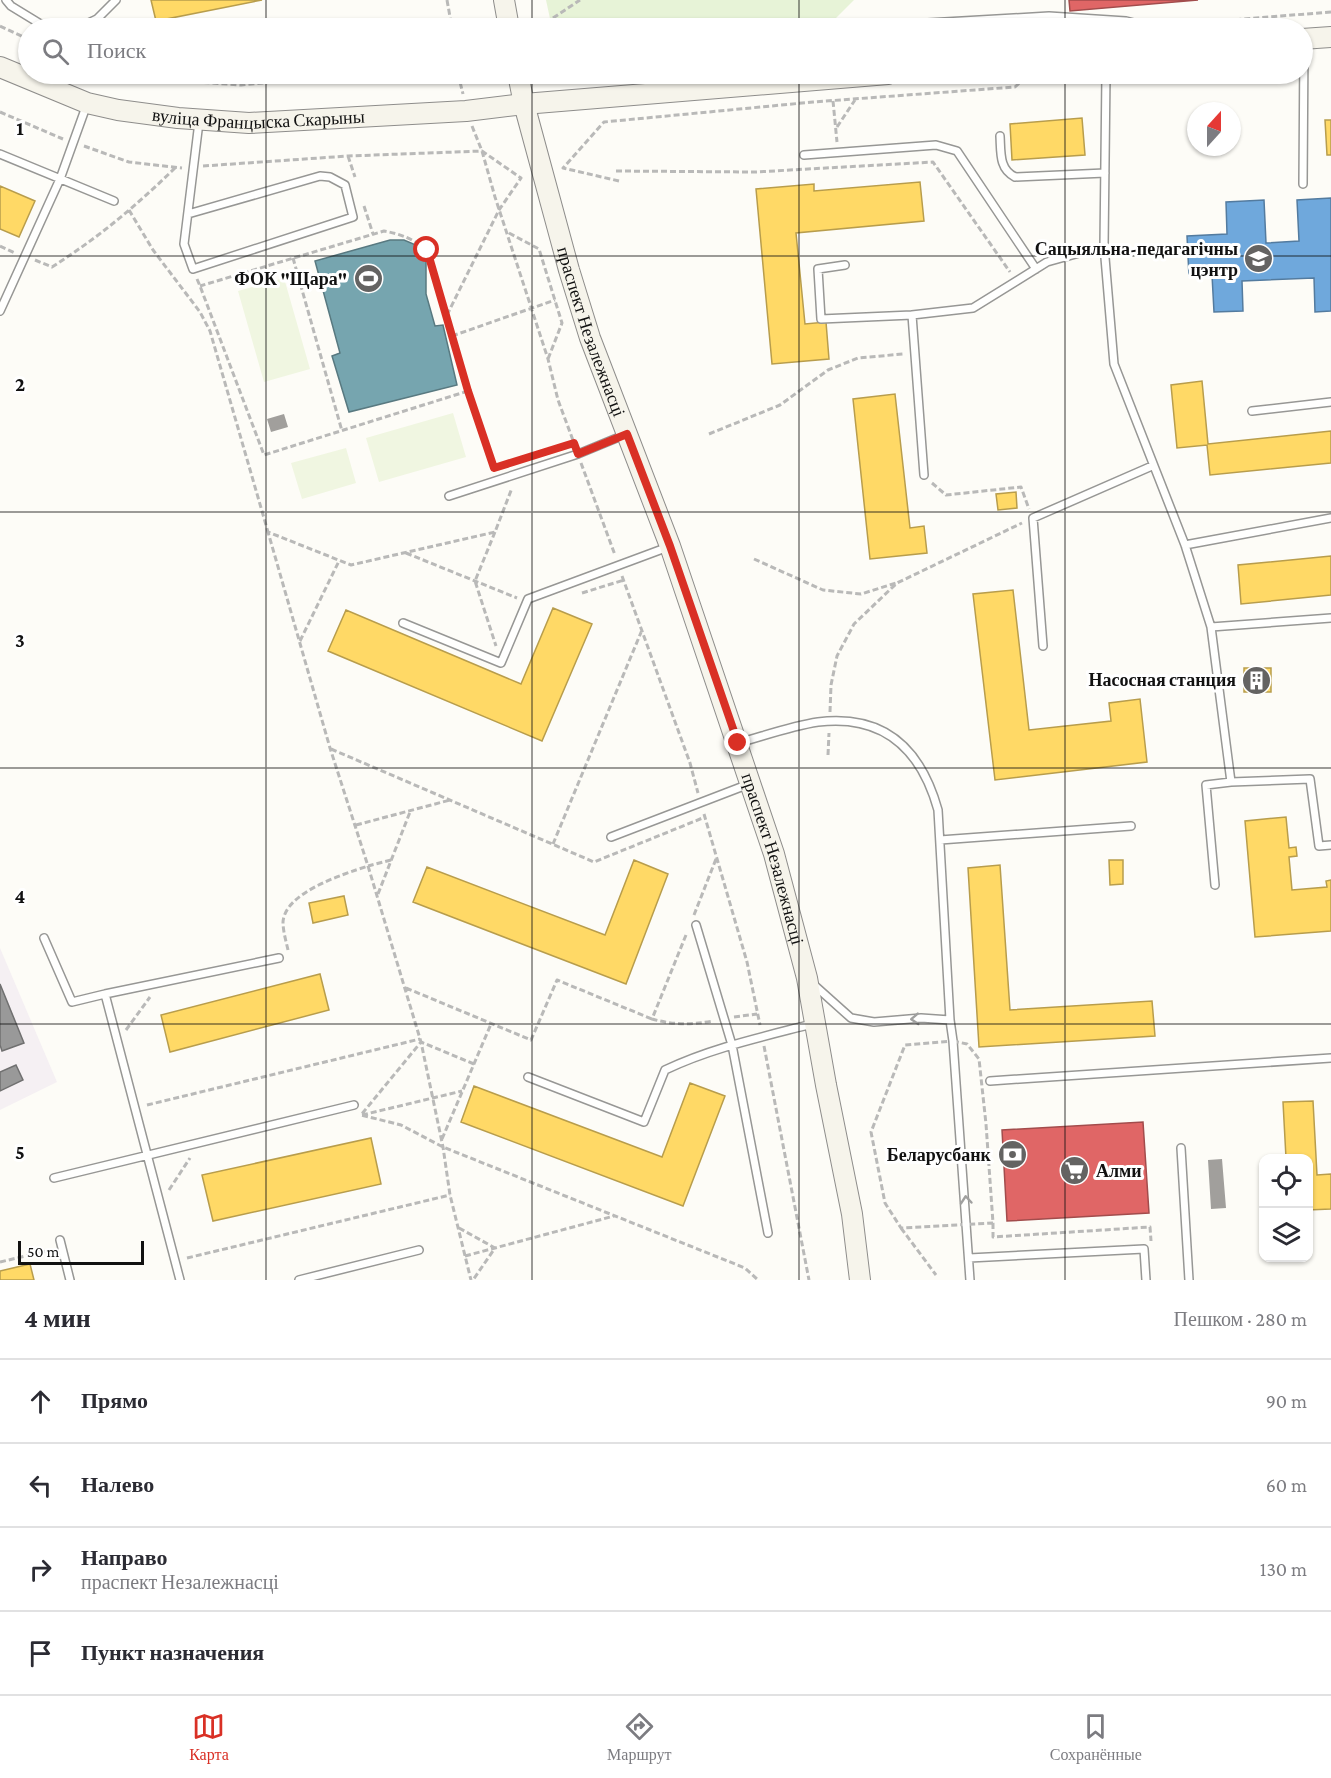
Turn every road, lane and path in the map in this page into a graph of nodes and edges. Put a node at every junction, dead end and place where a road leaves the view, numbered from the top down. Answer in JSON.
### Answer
{"nodes":[{"id":1,"x":6,"y":0,"type":"edge"},
{"id":2,"x":116,"y":0,"type":"edge"},
{"id":3,"x":447,"y":0,"type":"edge"},
{"id":4,"x":504,"y":0,"type":"edge"},
{"id":5,"x":580,"y":0,"type":"edge"},
{"id":6,"x":1331,"y":12,"type":"edge"},
{"id":7,"x":31,"y":18,"type":"edge"},
{"id":8,"x":98,"y":18,"type":"edge"},
{"id":9,"x":450,"y":18,"type":"edge"},
{"id":10,"x":507,"y":18,"type":"edge"},
{"id":11,"x":553,"y":18,"type":"edge"},
{"id":12,"x":1014,"y":18,"type":"edge"},
{"id":13,"x":1080,"y":18,"type":"edge"},
{"id":14,"x":1256,"y":18,"type":"edge"},
{"id":15,"x":0,"y":26,"type":"edge"},
{"id":16,"x":18,"y":34,"type":"edge"},
{"id":17,"x":1331,"y":37,"type":"edge"},
{"id":18,"x":1313,"y":38,"type":"edge"},
{"id":19,"x":0,"y":67,"type":"edge"},
{"id":20,"x":18,"y":74,"type":"edge"},
{"id":21,"x":47,"y":84,"type":"edge"},
{"id":22,"x":226,"y":84,"type":"edge"},
{"id":23,"x":252,"y":84,"type":"edge"},
{"id":24,"x":461,"y":84,"type":"edge"},
{"id":25,"x":520,"y":84,"type":"edge"},
{"id":26,"x":736,"y":84,"type":"edge"},
{"id":27,"x":1018,"y":84,"type":"edge"},
{"id":28,"x":1106,"y":84,"type":"edge"},
{"id":29,"x":1303,"y":84,"type":"edge"},
{"id":30,"x":855,"y":99,"type":"junction"},
{"id":31,"x":833,"y":101,"type":"junction"},
{"id":32,"x":87,"y":103,"type":"junction"},
{"id":33,"x":524,"y":104,"type":"junction"},
{"id":34,"x":466,"y":111,"type":"junction"},
{"id":35,"x":0,"y":112,"type":"edge"},
{"id":36,"x":199,"y":120,"type":"junction"},
{"id":37,"x":836,"y":128,"type":"junction"},
{"id":38,"x":1000,"y":136,"type":"dead end"},
{"id":39,"x":74,"y":143,"type":"junction"},
{"id":40,"x":482,"y":151,"type":"junction"},
{"id":41,"x":838,"y":152,"type":"junction"},
{"id":42,"x":0,"y":154,"type":"edge"},
{"id":43,"x":804,"y":155,"type":"dead end"},
{"id":44,"x":194,"y":167,"type":"junction"},
{"id":45,"x":840,"y":167,"type":"junction"},
{"id":46,"x":175,"y":168,"type":"junction"},
{"id":47,"x":616,"y":171,"type":"dead end"},
{"id":48,"x":1105,"y":173,"type":"junction"},
{"id":49,"x":60,"y":179,"type":"junction"},
{"id":50,"x":619,"y":181,"type":"dead end"},
{"id":51,"x":1303,"y":184,"type":"dead end"},
{"id":52,"x":114,"y":201,"type":"dead end"},
{"id":53,"x":129,"y":210,"type":"junction"},
{"id":54,"x":499,"y":210,"type":"junction"},
{"id":55,"x":188,"y":214,"type":"junction"},
{"id":56,"x":507,"y":232,"type":"junction"},
{"id":57,"x":0,"y":246,"type":"edge"},
{"id":58,"x":1104,"y":246,"type":"junction"},
{"id":59,"x":25,"y":256,"type":"junction"},
{"id":60,"x":293,"y":258,"type":"junction"},
{"id":61,"x":845,"y":265,"type":"dead end"},
{"id":62,"x":193,"y":269,"type":"junction"},
{"id":63,"x":1036,"y":269,"type":"junction"},
{"id":64,"x":1016,"y":281,"type":"junction"},
{"id":65,"x":200,"y":286,"type":"junction"},
{"id":66,"x":555,"y":300,"type":"junction"},
{"id":67,"x":532,"y":309,"type":"junction"},
{"id":68,"x":0,"y":311,"type":"edge"},
{"id":69,"x":912,"y":315,"type":"junction"},
{"id":70,"x":446,"y":316,"type":"junction"},
{"id":71,"x":452,"y":336,"type":"junction"},
{"id":72,"x":915,"y":352,"type":"junction"},
{"id":73,"x":548,"y":359,"type":"junction"},
{"id":74,"x":468,"y":391,"type":"junction"},
{"id":75,"x":1331,"y":402,"type":"edge"},
{"id":76,"x":1252,"y":411,"type":"dead end"},
{"id":77,"x":342,"y":431,"type":"junction"},
{"id":78,"x":627,"y":434,"type":"junction"},
{"id":79,"x":709,"y":434,"type":"dead end"},
{"id":80,"x":578,"y":454,"type":"junction"},
{"id":81,"x":572,"y":464,"type":"dead end"},
{"id":82,"x":504,"y":465,"type":"dead end"},
{"id":83,"x":1152,"y":465,"type":"junction"},
{"id":84,"x":924,"y":475,"type":"joint"},
{"id":85,"x":514,"y":483,"type":"dead end"},
{"id":86,"x":449,"y":496,"type":"dead end"},
{"id":87,"x":1033,"y":518,"type":"junction"},
{"id":88,"x":1331,"y":518,"type":"edge"},
{"id":89,"x":268,"y":532,"type":"junction"},
{"id":90,"x":495,"y":532,"type":"junction"},
{"id":91,"x":1185,"y":545,"type":"junction"},
{"id":92,"x":670,"y":546,"type":"junction"},
{"id":93,"x":406,"y":552,"type":"junction"},
{"id":94,"x":754,"y":559,"type":"dead end"},
{"id":95,"x":339,"y":560,"type":"junction"},
{"id":96,"x":618,"y":565,"type":"junction"},
{"id":97,"x":624,"y":580,"type":"junction"},
{"id":98,"x":475,"y":581,"type":"junction"},
{"id":99,"x":897,"y":583,"type":"junction"},
{"id":100,"x":581,"y":594,"type":"dead end"},
{"id":101,"x":527,"y":602,"type":"junction"},
{"id":102,"x":1331,"y":618,"type":"edge"},
{"id":103,"x":403,"y":623,"type":"dead end"},
{"id":104,"x":1210,"y":627,"type":"junction"},
{"id":105,"x":642,"y":630,"type":"junction"},
{"id":106,"x":300,"y":643,"type":"junction"},
{"id":107,"x":1043,"y":646,"type":"dead end"},
{"id":108,"x":501,"y":663,"type":"junction"},
{"id":109,"x":829,"y":721,"type":"junction"},
{"id":110,"x":738,"y":743,"type":"junction"},
{"id":111,"x":330,"y":748,"type":"junction"},
{"id":112,"x":828,"y":755,"type":"dead end"},
{"id":113,"x":1231,"y":782,"type":"junction"},
{"id":114,"x":752,"y":783,"type":"junction"},
{"id":115,"x":450,"y":800,"type":"junction"},
{"id":116,"x":701,"y":802,"type":"junction"},
{"id":117,"x":410,"y":812,"type":"junction"},
{"id":118,"x":705,"y":817,"type":"junction"},
{"id":119,"x":356,"y":825,"type":"junction"},
{"id":120,"x":1131,"y":826,"type":"dead end"},
{"id":121,"x":611,"y":837,"type":"dead end"},
{"id":122,"x":940,"y":840,"type":"junction"},
{"id":123,"x":553,"y":844,"type":"junction"},
{"id":124,"x":1331,"y":845,"type":"edge"},
{"id":125,"x":717,"y":858,"type":"junction"},
{"id":126,"x":391,"y":860,"type":"junction"},
{"id":127,"x":368,"y":866,"type":"junction"},
{"id":128,"x":1215,"y":885,"type":"dead end"},
{"id":129,"x":378,"y":896,"type":"junction"},
{"id":130,"x":694,"y":924,"type":"joint"},
{"id":131,"x":687,"y":933,"type":"dead end"},
{"id":132,"x":44,"y":938,"type":"dead end"},
{"id":133,"x":279,"y":958,"type":"dead end"},
{"id":134,"x":290,"y":959,"type":"dead end"},
{"id":135,"x":807,"y":978,"type":"junction"},
{"id":136,"x":405,"y":988,"type":"junction"},
{"id":137,"x":105,"y":994,"type":"junction"},
{"id":138,"x":160,"y":995,"type":"dead end"},
{"id":139,"x":758,"y":1014,"type":"junction"},
{"id":140,"x":725,"y":1018,"type":"junction"},
{"id":141,"x":652,"y":1019,"type":"junction"},
{"id":142,"x":950,"y":1020,"type":"junction"},
{"id":143,"x":814,"y":1023,"type":"junction"},
{"id":144,"x":491,"y":1024,"type":"junction"},
{"id":145,"x":125,"y":1031,"type":"dead end"},
{"id":146,"x":762,"y":1037,"type":"junction"},
{"id":147,"x":421,"y":1041,"type":"junction"},
{"id":148,"x":953,"y":1041,"type":"junction"},
{"id":149,"x":732,"y":1045,"type":"junction"},
{"id":150,"x":1331,"y":1058,"type":"edge"},
{"id":151,"x":474,"y":1064,"type":"junction"},
{"id":152,"x":528,"y":1077,"type":"dead end"},
{"id":153,"x":990,"y":1081,"type":"dead end"},
{"id":154,"x":462,"y":1091,"type":"junction"},
{"id":155,"x":433,"y":1099,"type":"junction"},
{"id":156,"x":354,"y":1105,"type":"dead end"},
{"id":157,"x":144,"y":1106,"type":"dead end"},
{"id":158,"x":361,"y":1115,"type":"junction"},
{"id":159,"x":442,"y":1141,"type":"junction"},
{"id":160,"x":443,"y":1147,"type":"junction"},
{"id":161,"x":1181,"y":1148,"type":"dead end"},
{"id":162,"x":147,"y":1155,"type":"junction"},
{"id":163,"x":201,"y":1155,"type":"dead end"},
{"id":164,"x":54,"y":1178,"type":"dead end"},
{"id":165,"x":166,"y":1182,"type":"dead end"},
{"id":166,"x":450,"y":1195,"type":"junction"},
{"id":167,"x":614,"y":1216,"type":"junction"},
{"id":168,"x":993,"y":1223,"type":"junction"},
{"id":169,"x":968,"y":1224,"type":"junction"},
{"id":170,"x":459,"y":1228,"type":"junction"},
{"id":171,"x":901,"y":1228,"type":"junction"},
{"id":172,"x":768,"y":1233,"type":"dead end"},
{"id":173,"x":60,"y":1240,"type":"dead end"},
{"id":174,"x":62,"y":1248,"type":"junction"},
{"id":175,"x":184,"y":1248,"type":"dead end"},
{"id":176,"x":495,"y":1248,"type":"junction"},
{"id":177,"x":1151,"y":1248,"type":"dead end"},
{"id":178,"x":419,"y":1250,"type":"dead end"},
{"id":179,"x":465,"y":1256,"type":"junction"},
{"id":180,"x":969,"y":1258,"type":"junction"},
{"id":181,"x":0,"y":1262,"type":"edge"},
{"id":182,"x":936,"y":1275,"type":"dead end"},
{"id":183,"x":70,"y":1280,"type":"edge"},
{"id":184,"x":180,"y":1280,"type":"edge"},
{"id":185,"x":299,"y":1280,"type":"edge"},
{"id":186,"x":472,"y":1280,"type":"edge"},
{"id":187,"x":758,"y":1280,"type":"edge"},
{"id":188,"x":809,"y":1280,"type":"edge"},
{"id":189,"x":860,"y":1280,"type":"edge"},
{"id":190,"x":970,"y":1280,"type":"edge"},
{"id":191,"x":1146,"y":1280,"type":"edge"},
{"id":192,"x":1189,"y":1280,"type":"edge"}],
"edges":[{"from":1,"to":7,"type":"lane"},
{"from":2,"to":8,"type":"lane"},
{"from":3,"to":9,"type":"path"},
{"from":4,"to":10,"type":"main road"},
{"from":5,"to":11,"type":"path"},
{"from":6,"to":14,"type":"path"},
{"from":12,"to":13,"type":"lane"},
{"from":15,"to":16,"type":"path"},
{"from":17,"to":18,"type":"main road"},
{"from":19,"to":20,"type":"main road","name":"вуліца Францыска Скарыны"},
{"from":21,"to":32,"type":"main road","name":"вуліца Францыска Скарыны"},
{"from":22,"to":23,"type":"path"},
{"from":24,"to":34,"type":"path"},
{"from":25,"to":33,"type":"main road","name":"праспект Незалежнасці"},
{"from":26,"to":33,"type":"main road","name":"вуліца Францыска Скарыны"},
{"from":27,"to":30,"type":"path"},
{"from":28,"to":48,"type":"lane"},
{"from":29,"to":51,"type":"lane"},
{"from":30,"to":31,"type":"path"},
{"from":30,"to":37,"type":"path"},
{"from":31,"to":37,"type":"path"},
{"from":31,"to":50,"type":"path"},
{"from":32,"to":36,"type":"main road","name":"вуліца Францыска Скарыны"},
{"from":32,"to":39,"type":"lane"},
{"from":33,"to":34,"type":"main road","name":"вуліца Францыска Скарыны"},
{"from":33,"to":78,"type":"main road","name":"праспект Незалежнасці"},
{"from":34,"to":36,"type":"main road","name":"вуліца Францыска Скарыны"},
{"from":34,"to":40,"type":"path"},
{"from":35,"to":39,"type":"path"},
{"from":36,"to":44,"type":"lane"},
{"from":37,"to":41,"type":"path"},
{"from":38,"to":48,"type":"lane"},
{"from":39,"to":46,"type":"path"},
{"from":39,"to":49,"type":"lane"},
{"from":40,"to":44,"type":"path"},
{"from":40,"to":54,"type":"path"},
{"from":40,"to":54,"type":"path"},
{"from":41,"to":43,"type":"lane"},
{"from":41,"to":45,"type":"path"},
{"from":41,"to":63,"type":"lane"},
{"from":42,"to":49,"type":"lane"},
{"from":44,"to":46,"type":"path"},
{"from":44,"to":55,"type":"lane"},
{"from":45,"to":47,"type":"path"},
{"from":45,"to":64,"type":"path"},
{"from":46,"to":53,"type":"path"},
{"from":48,"to":58,"type":"lane"},
{"from":49,"to":52,"type":"lane"},
{"from":49,"to":59,"type":"lane"},
{"from":53,"to":59,"type":"path"},
{"from":53,"to":89,"type":"path"},
{"from":54,"to":56,"type":"path"},
{"from":54,"to":70,"type":"path"},
{"from":55,"to":62,"type":"lane"},
{"from":55,"to":62,"type":"lane"},
{"from":56,"to":66,"type":"path"},
{"from":56,"to":67,"type":"path"},
{"from":57,"to":59,"type":"path"},
{"from":58,"to":63,"type":"lane"},
{"from":58,"to":83,"type":"lane"},
{"from":59,"to":68,"type":"lane"},
{"from":60,"to":65,"type":"path"},
{"from":60,"to":70,"type":"path"},
{"from":60,"to":77,"type":"path"},
{"from":61,"to":69,"type":"lane"},
{"from":62,"to":65,"type":"path"},
{"from":63,"to":64,"type":"lane"},
{"from":64,"to":69,"type":"lane"},
{"from":65,"to":77,"type":"path"},
{"from":66,"to":67,"type":"path"},
{"from":66,"to":73,"type":"path"},
{"from":67,"to":71,"type":"path"},
{"from":67,"to":73,"type":"path"},
{"from":69,"to":72,"type":"lane"},
{"from":70,"to":71,"type":"path"},
{"from":71,"to":74,"type":"path"},
{"from":72,"to":79,"type":"path"},
{"from":72,"to":84,"type":"lane"},
{"from":73,"to":80,"type":"path"},
{"from":74,"to":77,"type":"path"},
{"from":74,"to":82,"type":"path"},
{"from":75,"to":76,"type":"lane"},
{"from":78,"to":80,"type":"lane"},
{"from":78,"to":92,"type":"main road","name":"праспект Незалежнасці"},
{"from":80,"to":86,"type":"lane"},
{"from":81,"to":96,"type":"path"},
{"from":83,"to":87,"type":"lane"},
{"from":83,"to":91,"type":"lane"},
{"from":84,"to":87,"type":"path"},
{"from":85,"to":90,"type":"path"},
{"from":87,"to":99,"type":"path"},
{"from":87,"to":107,"type":"lane"},
{"from":88,"to":91,"type":"lane"},
{"from":89,"to":95,"type":"path"},
{"from":89,"to":106,"type":"path"},
{"from":90,"to":93,"type":"path"},
{"from":90,"to":98,"type":"path"},
{"from":91,"to":104,"type":"lane"},
{"from":92,"to":96,"type":"lane"},
{"from":92,"to":110,"type":"main road","name":"праспект Незалежнасці"},
{"from":93,"to":95,"type":"path"},
{"from":93,"to":98,"type":"path"},
{"from":94,"to":99,"type":"path"},
{"from":95,"to":106,"type":"path"},
{"from":96,"to":97,"type":"path"},
{"from":96,"to":101,"type":"lane"},
{"from":97,"to":100,"type":"path"},
{"from":97,"to":105,"type":"path"},
{"from":98,"to":101,"type":"path"},
{"from":98,"to":108,"type":"path"},
{"from":99,"to":109,"type":"path"},
{"from":101,"to":108,"type":"lane"},
{"from":102,"to":104,"type":"lane"},
{"from":103,"to":108,"type":"lane"},
{"from":104,"to":113,"type":"lane"},
{"from":105,"to":116,"type":"path"},
{"from":105,"to":123,"type":"path"},
{"from":106,"to":111,"type":"path"},
{"from":109,"to":110,"type":"lane"},
{"from":109,"to":112,"type":"path"},
{"from":109,"to":122,"type":"lane"},
{"from":110,"to":114,"type":"main road","name":"праспект Незалежнасці"},
{"from":111,"to":115,"type":"path"},
{"from":111,"to":119,"type":"path"},
{"from":113,"to":124,"type":"lane"},
{"from":113,"to":128,"type":"lane"},
{"from":114,"to":116,"type":"lane"},
{"from":114,"to":135,"type":"main road","name":"праспект Незалежнасці"},
{"from":115,"to":117,"type":"path"},
{"from":115,"to":123,"type":"path"},
{"from":116,"to":118,"type":"path"},
{"from":116,"to":121,"type":"lane"},
{"from":117,"to":119,"type":"path"},
{"from":117,"to":126,"type":"path"},
{"from":118,"to":123,"type":"path"},
{"from":118,"to":125,"type":"path"},
{"from":119,"to":127,"type":"path"},
{"from":120,"to":122,"type":"lane"},
{"from":122,"to":142,"type":"lane"},
{"from":125,"to":130,"type":"path"},
{"from":125,"to":139,"type":"path"},
{"from":126,"to":127,"type":"path"},
{"from":126,"to":129,"type":"path"},
{"from":127,"to":129,"type":"path"},
{"from":127,"to":134,"type":"path"},
{"from":129,"to":136,"type":"path"},
{"from":130,"to":140,"type":"lane"},
{"from":131,"to":141,"type":"path"},
{"from":132,"to":137,"type":"lane"},
{"from":133,"to":137,"type":"lane"},
{"from":142,"to":135,"type":"lane","one_way":true},
{"from":135,"to":143,"type":"main road","name":"праспект Незалежнасці"},
{"from":136,"to":144,"type":"path"},
{"from":136,"to":147,"type":"path"},
{"from":137,"to":162,"type":"lane"},
{"from":138,"to":145,"type":"path"},
{"from":139,"to":140,"type":"path"},
{"from":139,"to":146,"type":"path"},
{"from":140,"to":141,"type":"path"},
{"from":140,"to":149,"type":"lane"},
{"from":141,"to":144,"type":"path"},
{"from":142,"to":148,"type":"lane"},
{"from":143,"to":146,"type":"lane"},
{"from":143,"to":189,"type":"main road","name":"праспект Незалежнасці"},
{"from":144,"to":151,"type":"path"},
{"from":146,"to":149,"type":"lane"},
{"from":146,"to":188,"type":"path"},
{"from":147,"to":151,"type":"path"},
{"from":147,"to":155,"type":"path"},
{"from":147,"to":157,"type":"path"},
{"from":147,"to":158,"type":"path"},
{"from":148,"to":168,"type":"path"},
{"from":169,"to":148,"type":"lane","one_way":true},
{"from":148,"to":171,"type":"path"},
{"from":149,"to":152,"type":"lane"},
{"from":149,"to":172,"type":"lane"},
{"from":150,"to":153,"type":"lane"},
{"from":151,"to":154,"type":"path"},
{"from":154,"to":155,"type":"path"},
{"from":154,"to":159,"type":"path"},
{"from":155,"to":158,"type":"path"},
{"from":155,"to":159,"type":"path"},
{"from":156,"to":162,"type":"lane"},
{"from":158,"to":160,"type":"path"},
{"from":159,"to":160,"type":"path"},
{"from":160,"to":166,"type":"path"},
{"from":160,"to":167,"type":"path"},
{"from":161,"to":192,"type":"lane"},
{"from":162,"to":164,"type":"lane"},
{"from":162,"to":184,"type":"lane"},
{"from":163,"to":165,"type":"path"},
{"from":166,"to":170,"type":"path"},
{"from":166,"to":175,"type":"path"},
{"from":167,"to":176,"type":"path"},
{"from":167,"to":187,"type":"path"},
{"from":168,"to":169,"type":"path"},
{"from":168,"to":177,"type":"path"},
{"from":169,"to":171,"type":"path"},
{"from":169,"to":180,"type":"lane"},
{"from":170,"to":176,"type":"path"},
{"from":170,"to":179,"type":"path"},
{"from":171,"to":182,"type":"path"},
{"from":173,"to":174,"type":"lane"},
{"from":174,"to":181,"type":"path"},
{"from":174,"to":183,"type":"lane"},
{"from":176,"to":179,"type":"path"},
{"from":176,"to":186,"type":"path"},
{"from":178,"to":185,"type":"lane"},
{"from":179,"to":186,"type":"path"},
{"from":180,"to":190,"type":"lane"},
{"from":180,"to":191,"type":"lane"}]}
